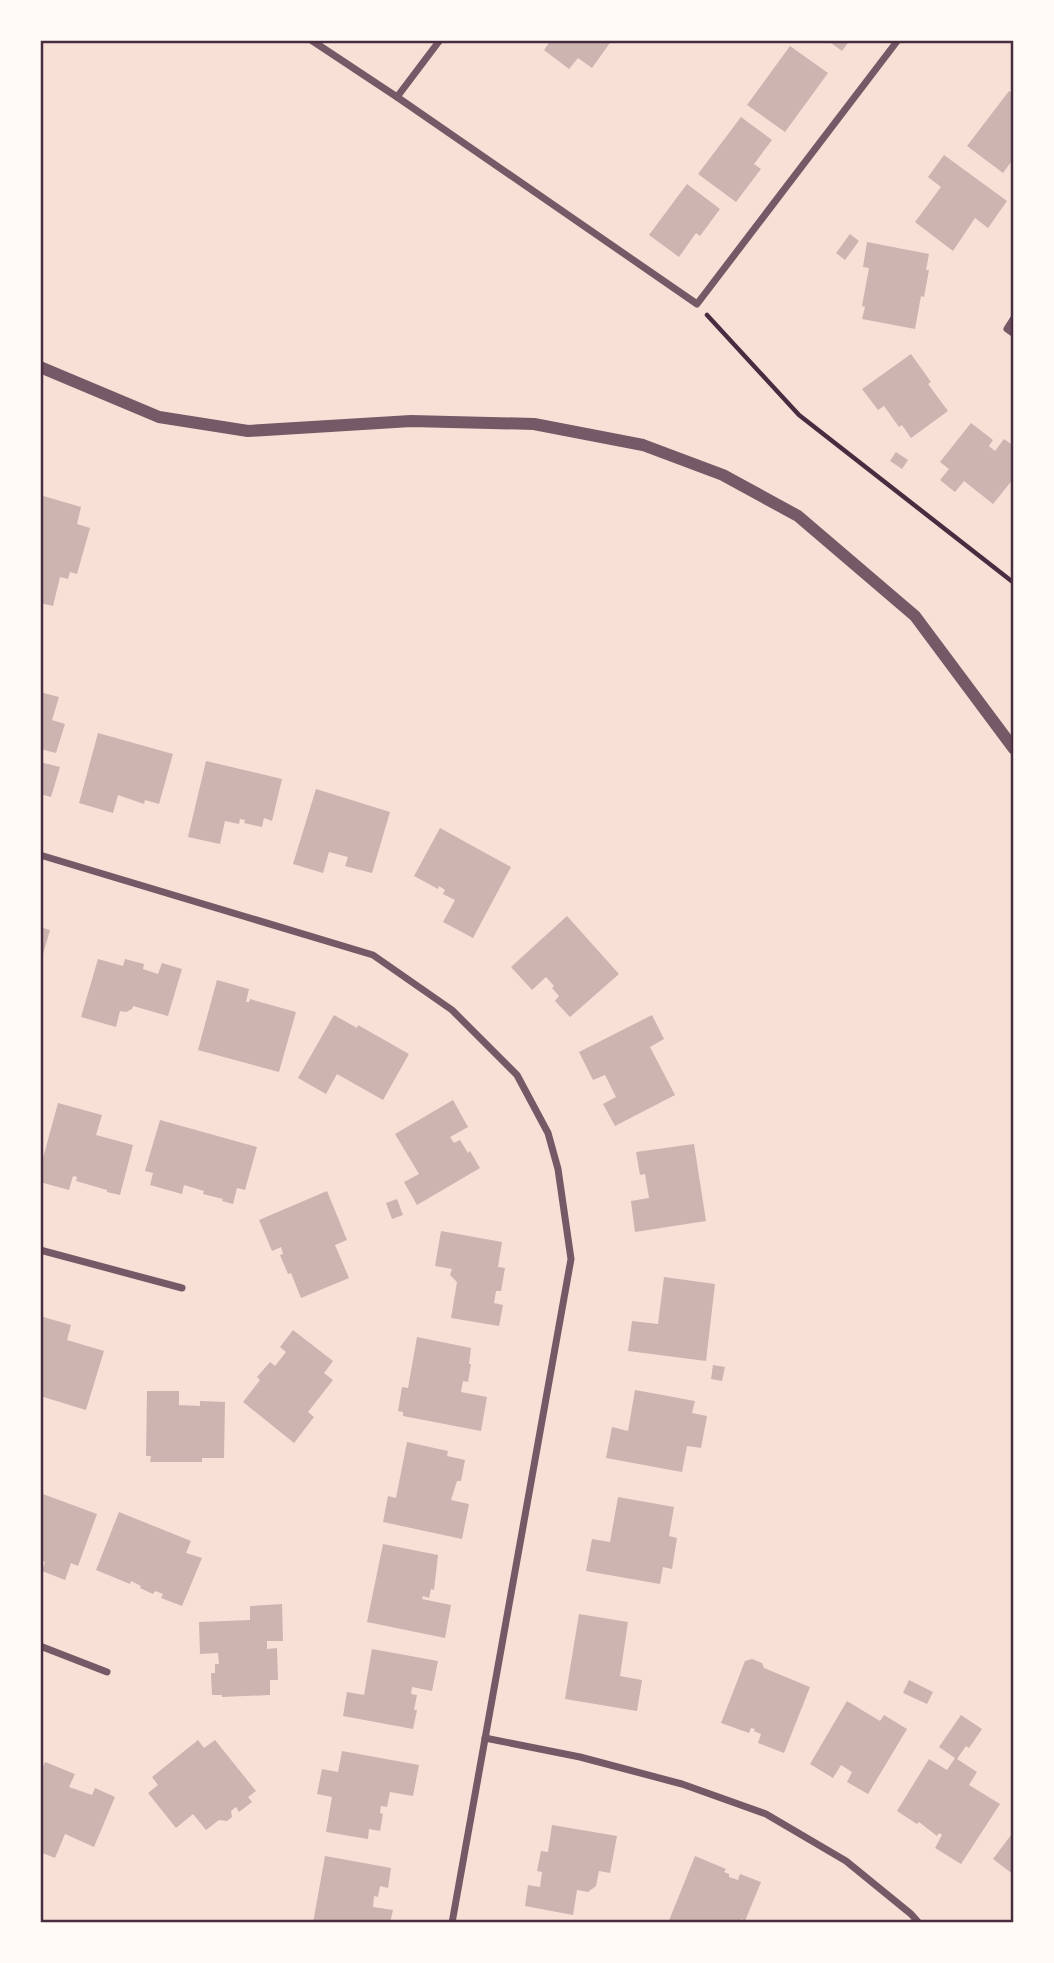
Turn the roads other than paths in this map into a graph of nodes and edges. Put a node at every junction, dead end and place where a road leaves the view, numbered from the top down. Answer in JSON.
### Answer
{"nodes":[{"id":1,"x":312,"y":40,"type":"edge"},
{"id":2,"x":440,"y":40,"type":"edge"},
{"id":3,"x":898,"y":40,"type":"edge"},
{"id":4,"x":397,"y":97,"type":"junction"},
{"id":5,"x":1014,"y":318,"type":"edge"},
{"id":6,"x":1014,"y":334,"type":"edge"},
{"id":7,"x":40,"y":367,"type":"edge"},
{"id":8,"x":1014,"y":749,"type":"edge"},
{"id":9,"x":40,"y":855,"type":"edge"},
{"id":10,"x":40,"y":1250,"type":"edge"},
{"id":11,"x":183,"y":1289,"type":"dead end"},
{"id":12,"x":40,"y":1646,"type":"edge"},
{"id":13,"x":107,"y":1672,"type":"dead end"},
{"id":14,"x":485,"y":1738,"type":"junction"},
{"id":15,"x":452,"y":1923,"type":"edge"},
{"id":16,"x":919,"y":1923,"type":"edge"}],
"edges":[{"from":1,"to":4,"type":"street"},
{"from":2,"to":4,"type":"street"},
{"from":3,"to":4,"type":"street"},
{"from":5,"to":6,"type":"street"},
{"from":7,"to":8,"type":"street"},
{"from":9,"to":14,"type":"street"},
{"from":10,"to":11,"type":"street"},
{"from":12,"to":13,"type":"street"},
{"from":14,"to":15,"type":"street"},
{"from":14,"to":16,"type":"street"}]}
